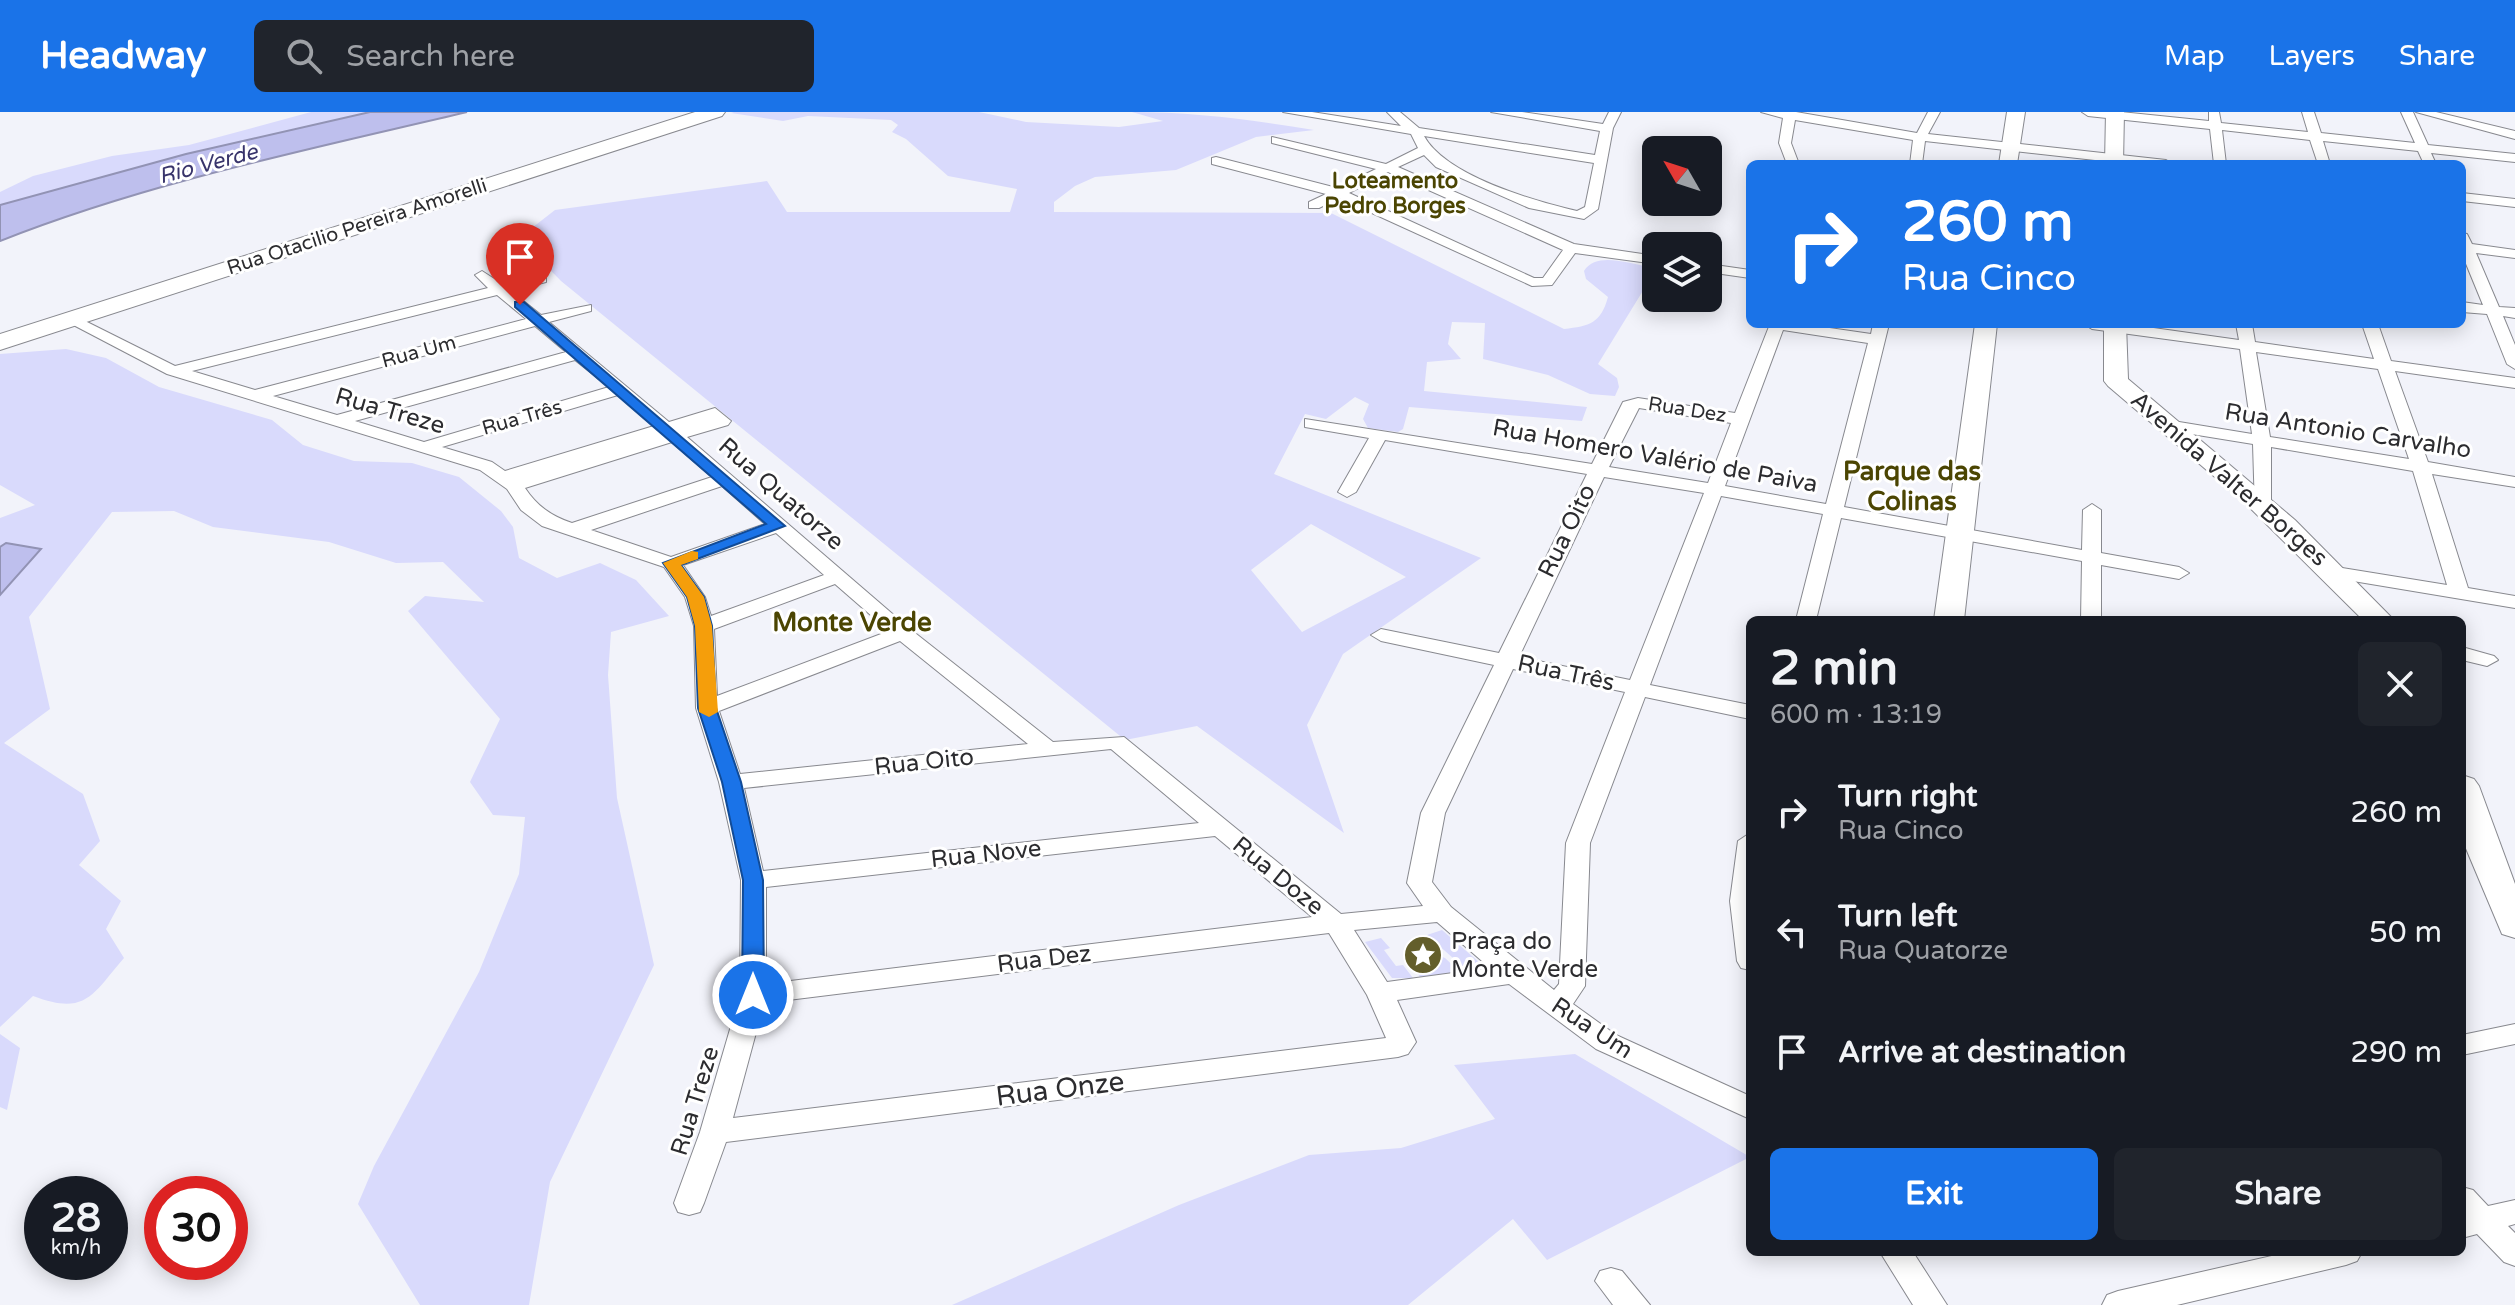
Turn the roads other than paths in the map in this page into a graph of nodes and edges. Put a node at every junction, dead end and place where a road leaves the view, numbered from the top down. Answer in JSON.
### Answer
{"nodes":[{"id":1,"x":715,"y":112,"type":"edge"},
{"id":2,"x":1289,"y":112,"type":"edge"},
{"id":3,"x":1393,"y":112,"type":"edge"},
{"id":4,"x":1497,"y":112,"type":"edge"},
{"id":5,"x":1615,"y":112,"type":"edge"},
{"id":6,"x":1767,"y":112,"type":"edge"},
{"id":7,"x":1934,"y":112,"type":"edge"},
{"id":8,"x":2016,"y":112,"type":"edge"},
{"id":9,"x":2088,"y":112,"type":"edge"},
{"id":10,"x":2308,"y":112,"type":"edge"},
{"id":11,"x":2407,"y":112,"type":"edge"},
{"id":12,"x":2422,"y":112,"type":"edge"},
{"id":13,"x":2115,"y":113,"type":"edge"},
{"id":14,"x":1789,"y":114,"type":"edge"},
{"id":15,"x":2215,"y":119,"type":"edge"},
{"id":16,"x":1607,"y":128,"type":"junction"},
{"id":17,"x":1416,"y":132,"type":"junction"},
{"id":18,"x":2515,"y":135,"type":"edge"},
{"id":19,"x":2316,"y":136,"type":"junction"},
{"id":20,"x":1920,"y":137,"type":"junction"},
{"id":21,"x":1276,"y":140,"type":"dead end"},
{"id":22,"x":2423,"y":147,"type":"junction"},
{"id":23,"x":1425,"y":149,"type":"junction"},
{"id":24,"x":2009,"y":155,"type":"edge"},
{"id":25,"x":2515,"y":158,"type":"edge"},
{"id":26,"x":1602,"y":160,"type":"junction"},
{"id":27,"x":1791,"y":160,"type":"edge"},
{"id":28,"x":1917,"y":160,"type":"edge"},
{"id":29,"x":2096,"y":160,"type":"edge"},
{"id":30,"x":2114,"y":160,"type":"edge"},
{"id":31,"x":2220,"y":160,"type":"edge"},
{"id":32,"x":2323,"y":160,"type":"edge"},
{"id":33,"x":2428,"y":160,"type":"edge"},
{"id":34,"x":1216,"y":161,"type":"dead end"},
{"id":35,"x":1389,"y":168,"type":"junction"},
{"id":36,"x":1339,"y":193,"type":"junction"},
{"id":37,"x":2466,"y":197,"type":"edge"},
{"id":38,"x":2515,"y":203,"type":"edge"},
{"id":39,"x":1314,"y":205,"type":"dead end"},
{"id":40,"x":2466,"y":244,"type":"edge"},
{"id":41,"x":1571,"y":248,"type":"junction"},
{"id":42,"x":2466,"y":249,"type":"edge"},
{"id":43,"x":2515,"y":254,"type":"edge"},
{"id":44,"x":1642,"y":258,"type":"edge"},
{"id":45,"x":1722,"y":270,"type":"edge"},
{"id":46,"x":1746,"y":273,"type":"edge"},
{"id":47,"x":482,"y":275,"type":"dead end"},
{"id":48,"x":541,"y":279,"type":"dead end"},
{"id":49,"x":500,"y":289,"type":"junction"},
{"id":50,"x":2466,"y":307,"type":"edge"},
{"id":51,"x":586,"y":308,"type":"dead end"},
{"id":52,"x":2491,"y":310,"type":"junction"},
{"id":53,"x":2515,"y":313,"type":"edge"},
{"id":54,"x":70,"y":319,"type":"junction"},
{"id":55,"x":539,"y":320,"type":"junction"},
{"id":56,"x":1777,"y":328,"type":"edge"},
{"id":57,"x":1821,"y":328,"type":"edge"},
{"id":58,"x":1985,"y":328,"type":"edge"},
{"id":59,"x":2107,"y":328,"type":"edge"},
{"id":60,"x":2128,"y":328,"type":"edge"},
{"id":61,"x":2245,"y":328,"type":"edge"},
{"id":62,"x":2371,"y":328,"type":"edge"},
{"id":63,"x":1879,"y":332,"type":"edge"},
{"id":64,"x":0,"y":342,"type":"edge"},
{"id":65,"x":2247,"y":345,"type":"junction"},
{"id":66,"x":578,"y":354,"type":"junction"},
{"id":67,"x":2382,"y":364,"type":"junction"},
{"id":68,"x":2515,"y":364,"type":"edge"},
{"id":69,"x":173,"y":371,"type":"junction"},
{"id":70,"x":2515,"y":383,"type":"edge"},
{"id":71,"x":621,"y":389,"type":"junction"},
{"id":72,"x":252,"y":396,"type":"junction"},
{"id":73,"x":1633,"y":404,"type":"joint"},
{"id":74,"x":1741,"y":419,"type":"junction"},
{"id":75,"x":334,"y":422,"type":"junction"},
{"id":76,"x":1311,"y":423,"type":"dead end"},
{"id":77,"x":2173,"y":426,"type":"junction"},
{"id":78,"x":670,"y":432,"type":"junction"},
{"id":79,"x":1380,"y":434,"type":"junction"},
{"id":80,"x":2262,"y":441,"type":"junction"},
{"id":81,"x":423,"y":447,"type":"junction"},
{"id":82,"x":2421,"y":467,"type":"junction"},
{"id":83,"x":1597,"y":470,"type":"junction"},
{"id":84,"x":724,"y":479,"type":"junction"},
{"id":85,"x":509,"y":481,"type":"junction"},
{"id":86,"x":2515,"y":482,"type":"edge"},
{"id":87,"x":1713,"y":489,"type":"junction"},
{"id":88,"x":1347,"y":492,"type":"dead end"},
{"id":89,"x":2262,"y":506,"type":"junction"},
{"id":90,"x":2092,"y":510,"type":"dead end"},
{"id":91,"x":1833,"y":511,"type":"junction"},
{"id":92,"x":777,"y":526,"type":"junction"},
{"id":93,"x":568,"y":531,"type":"junction"},
{"id":94,"x":1959,"y":532,"type":"junction"},
{"id":95,"x":2091,"y":557,"type":"junction"},
{"id":96,"x":671,"y":563,"type":"junction"},
{"id":97,"x":2179,"y":573,"type":"dead end"},
{"id":98,"x":2336,"y":573,"type":"junction"},
{"id":99,"x":838,"y":576,"type":"junction"},
{"id":100,"x":2459,"y":592,"type":"junction"},
{"id":101,"x":2515,"y":602,"type":"edge"},
{"id":102,"x":1807,"y":616,"type":"edge"},
{"id":103,"x":1949,"y":616,"type":"edge"},
{"id":104,"x":2091,"y":616,"type":"edge"},
{"id":105,"x":2375,"y":616,"type":"edge"},
{"id":106,"x":704,"y":626,"type":"junction"},
{"id":107,"x":903,"y":633,"type":"junction"},
{"id":108,"x":1381,"y":635,"type":"dead end"},
{"id":109,"x":2466,"y":654,"type":"edge"},
{"id":110,"x":1503,"y":660,"type":"junction"},
{"id":111,"x":2487,"y":660,"type":"dead end"},
{"id":112,"x":1640,"y":689,"type":"junction"},
{"id":113,"x":707,"y":708,"type":"junction"},
{"id":114,"x":1746,"y":711,"type":"edge"},
{"id":115,"x":1116,"y":742,"type":"joint"},
{"id":116,"x":1048,"y":749,"type":"junction"},
{"id":117,"x":731,"y":782,"type":"junction"},
{"id":118,"x":2466,"y":809,"type":"edge"},
{"id":119,"x":1220,"y":828,"type":"junction"},
{"id":120,"x":2475,"y":862,"type":"edge"},
{"id":121,"x":1746,"y":879,"type":"edge"},
{"id":122,"x":753,"y":880,"type":"junction"},
{"id":123,"x":1442,"y":913,"type":"junction"},
{"id":124,"x":1336,"y":923,"type":"junction"},
{"id":125,"x":2515,"y":925,"type":"edge"},
{"id":126,"x":1746,"y":946,"type":"edge"},
{"id":127,"x":1514,"y":974,"type":"junction"},
{"id":128,"x":1380,"y":993,"type":"junction"},
{"id":129,"x":753,"y":995,"type":"junction"},
{"id":130,"x":1556,"y":1006,"type":"junction"},
{"id":131,"x":2515,"y":1034,"type":"edge"},
{"id":132,"x":1402,"y":1042,"type":"joint"},
{"id":133,"x":2466,"y":1044,"type":"edge"},
{"id":134,"x":1746,"y":1106,"type":"edge"},
{"id":135,"x":715,"y":1132,"type":"junction"},
{"id":136,"x":689,"y":1203,"type":"dead end"},
{"id":137,"x":2515,"y":1212,"type":"edge"},
{"id":138,"x":2469,"y":1214,"type":"edge"},
{"id":139,"x":2515,"y":1253,"type":"edge"},
{"id":140,"x":1899,"y":1256,"type":"edge"},
{"id":141,"x":2329,"y":1256,"type":"edge"},
{"id":142,"x":1611,"y":1281,"type":"dead end"},
{"id":143,"x":1634,"y":1305,"type":"edge"},
{"id":144,"x":1931,"y":1305,"type":"edge"},
{"id":145,"x":2118,"y":1305,"type":"edge"}],
"edges":[{"from":1,"to":54,"type":"main road","name":"Rua Otacilio Pereira Amorelli"},
{"from":2,"to":17,"type":"street"},
{"from":3,"to":17,"type":"street"},
{"from":4,"to":16,"type":"street"},
{"from":5,"to":16,"type":"street"},
{"from":6,"to":14,"type":"street"},
{"from":7,"to":20,"type":"street"},
{"from":8,"to":24,"type":"street"},
{"from":9,"to":13,"type":"street"},
{"from":10,"to":19,"type":"street"},
{"from":11,"to":22,"type":"street"},
{"from":12,"to":18,"type":"street"},
{"from":13,"to":15,"type":"street"},
{"from":13,"to":30,"type":"street"},
{"from":14,"to":20,"type":"street"},
{"from":14,"to":27,"type":"street"},
{"from":15,"to":19,"type":"street"},
{"from":15,"to":31,"type":"street"},
{"from":16,"to":26,"type":"street"},
{"from":17,"to":23,"type":"street"},
{"from":17,"to":26,"type":"street"},
{"from":19,"to":22,"type":"street"},
{"from":19,"to":32,"type":"street"},
{"from":20,"to":24,"type":"street"},
{"from":20,"to":28,"type":"street"},
{"from":21,"to":35,"type":"street"},
{"from":22,"to":25,"type":"street"},
{"from":22,"to":33,"type":"street"},
{"from":23,"to":26,"type":"street"},
{"from":23,"to":35,"type":"street"},
{"from":24,"to":29,"type":"street"},
{"from":34,"to":36,"type":"street"},
{"from":35,"to":36,"type":"street"},
{"from":35,"to":41,"type":"street"},
{"from":36,"to":39,"type":"street"},
{"from":36,"to":41,"type":"street"},
{"from":37,"to":38,"type":"street"},
{"from":40,"to":43,"type":"street"},
{"from":41,"to":44,"type":"street"},
{"from":42,"to":52,"type":"street"},
{"from":45,"to":46,"type":"street"},
{"from":47,"to":49,"type":"street","name":"Rua Quatorze"},
{"from":48,"to":49,"type":"street"},
{"from":49,"to":55,"type":"street","name":"Rua Quatorze"},
{"from":49,"to":69,"type":"street"},
{"from":50,"to":52,"type":"street"},
{"from":51,"to":55,"type":"street","name":"Rua Um"},
{"from":52,"to":53,"type":"street"},
{"from":52,"to":68,"type":"street"},
{"from":54,"to":64,"type":"main road","name":"Rua Otacilio Pereira Amorelli"},
{"from":54,"to":69,"type":"street","name":"Rua Treze"},
{"from":55,"to":66,"type":"street","name":"Rua Quatorze"},
{"from":55,"to":72,"type":"street","name":"Rua Um"},
{"from":56,"to":74,"type":"street"},
{"from":57,"to":63,"type":"street"},
{"from":58,"to":94,"type":"street"},
{"from":59,"to":77,"type":"street","name":"Avenida Valter Borges"},
{"from":60,"to":65,"type":"street"},
{"from":61,"to":65,"type":"street"},
{"from":62,"to":67,"type":"street"},
{"from":63,"to":91,"type":"street"},
{"from":65,"to":67,"type":"street"},
{"from":65,"to":80,"type":"street"},
{"from":66,"to":71,"type":"street","name":"Rua Quatorze"},
{"from":66,"to":75,"type":"street"},
{"from":67,"to":70,"type":"street"},
{"from":67,"to":82,"type":"street"},
{"from":69,"to":72,"type":"street","name":"Rua Treze"},
{"from":71,"to":78,"type":"street","name":"Rua Quatorze"},
{"from":71,"to":81,"type":"street","name":"Rua Três"},
{"from":72,"to":75,"type":"street","name":"Rua Treze"},
{"from":73,"to":74,"type":"street","name":"Rua Dez"},
{"from":73,"to":83,"type":"street","name":"Rua Oito"},
{"from":74,"to":87,"type":"street"},
{"from":75,"to":81,"type":"street","name":"Rua Treze"},
{"from":76,"to":79,"type":"street","name":"Rua Homero Valério de Paiva"},
{"from":77,"to":80,"type":"street","name":"Rua Antonio Carvalho"},
{"from":77,"to":89,"type":"street","name":"Avenida Valter Borges"},
{"from":78,"to":84,"type":"street","name":"Rua Quatorze"},
{"from":78,"to":85,"type":"street"},
{"from":79,"to":83,"type":"street","name":"Rua Homero Valério de Paiva"},
{"from":79,"to":88,"type":"street"},
{"from":80,"to":82,"type":"street","name":"Rua Antonio Carvalho"},
{"from":80,"to":89,"type":"street"},
{"from":81,"to":85,"type":"street","name":"Rua Treze"},
{"from":82,"to":86,"type":"street","name":"Rua Antonio Carvalho"},
{"from":82,"to":100,"type":"street"},
{"from":83,"to":87,"type":"street","name":"Rua Homero Valério de Paiva"},
{"from":83,"to":110,"type":"street","name":"Rua Oito"},
{"from":84,"to":92,"type":"street","name":"Rua Quatorze"},
{"from":84,"to":93,"type":"street"},
{"from":85,"to":93,"type":"street","name":"Rua Treze"},
{"from":87,"to":91,"type":"street","name":"Rua Homero Valério de Paiva"},
{"from":87,"to":112,"type":"street"},
{"from":89,"to":98,"type":"street","name":"Avenida Valter Borges"},
{"from":90,"to":95,"type":"street"},
{"from":91,"to":94,"type":"street","name":"Rua Homero Valério de Paiva"},
{"from":91,"to":102,"type":"street"},
{"from":92,"to":96,"type":"street"},
{"from":92,"to":99,"type":"street","name":"Rua Quatorze"},
{"from":93,"to":96,"type":"street","name":"Rua Treze"},
{"from":94,"to":95,"type":"street","name":"Rua Homero Valério de Paiva"},
{"from":94,"to":103,"type":"street"},
{"from":95,"to":97,"type":"street","name":"Rua Homero Valério de Paiva"},
{"from":95,"to":104,"type":"street"},
{"from":96,"to":106,"type":"street","name":"Rua Treze"},
{"from":98,"to":100,"type":"street"},
{"from":98,"to":105,"type":"street","name":"Avenida Valter Borges"},
{"from":99,"to":106,"type":"street"},
{"from":99,"to":107,"type":"street","name":"Rua Quatorze"},
{"from":100,"to":101,"type":"street"},
{"from":106,"to":113,"type":"street","name":"Rua Treze"},
{"from":107,"to":113,"type":"street"},
{"from":107,"to":116,"type":"street","name":"Rua Quatorze"},
{"from":108,"to":110,"type":"street","name":"Rua Três"},
{"from":109,"to":111,"type":"street"},
{"from":110,"to":112,"type":"street","name":"Rua Três"},
{"from":110,"to":123,"type":"street","name":"Rua Um"},
{"from":112,"to":114,"type":"street","name":"Rua Três"},
{"from":112,"to":130,"type":"street"},
{"from":113,"to":117,"type":"street","name":"Rua Treze"},
{"from":115,"to":116,"type":"street","name":"Rua Oito"},
{"from":115,"to":119,"type":"street","name":"Rua Doze"},
{"from":116,"to":117,"type":"street","name":"Rua Oito"},
{"from":117,"to":122,"type":"street","name":"Rua Treze"},
{"from":118,"to":120,"type":"street"},
{"from":119,"to":122,"type":"street","name":"Rua Nove"},
{"from":119,"to":124,"type":"street","name":"Rua Doze"},
{"from":120,"to":125,"type":"street"},
{"from":121,"to":126,"type":"street"},
{"from":122,"to":129,"type":"street","name":"Rua Treze"},
{"from":123,"to":124,"type":"street","name":"Rua Dez"},
{"from":123,"to":127,"type":"street","name":"Rua Um"},
{"from":124,"to":128,"type":"street","name":"Rua Doze"},
{"from":124,"to":129,"type":"street","name":"Rua Dez"},
{"from":127,"to":128,"type":"street"},
{"from":127,"to":130,"type":"street","name":"Rua Um"},
{"from":128,"to":132,"type":"street","name":"Rua Doze"},
{"from":129,"to":135,"type":"street","name":"Rua Treze"},
{"from":130,"to":134,"type":"street","name":"Rua Um"},
{"from":131,"to":133,"type":"street"},
{"from":132,"to":135,"type":"street","name":"Rua Onze"},
{"from":135,"to":136,"type":"street","name":"Rua Treze"},
{"from":137,"to":138,"type":"street"},
{"from":138,"to":139,"type":"street"},
{"from":140,"to":144,"type":"street"},
{"from":141,"to":145,"type":"street"},
{"from":142,"to":143,"type":"street"}]}
